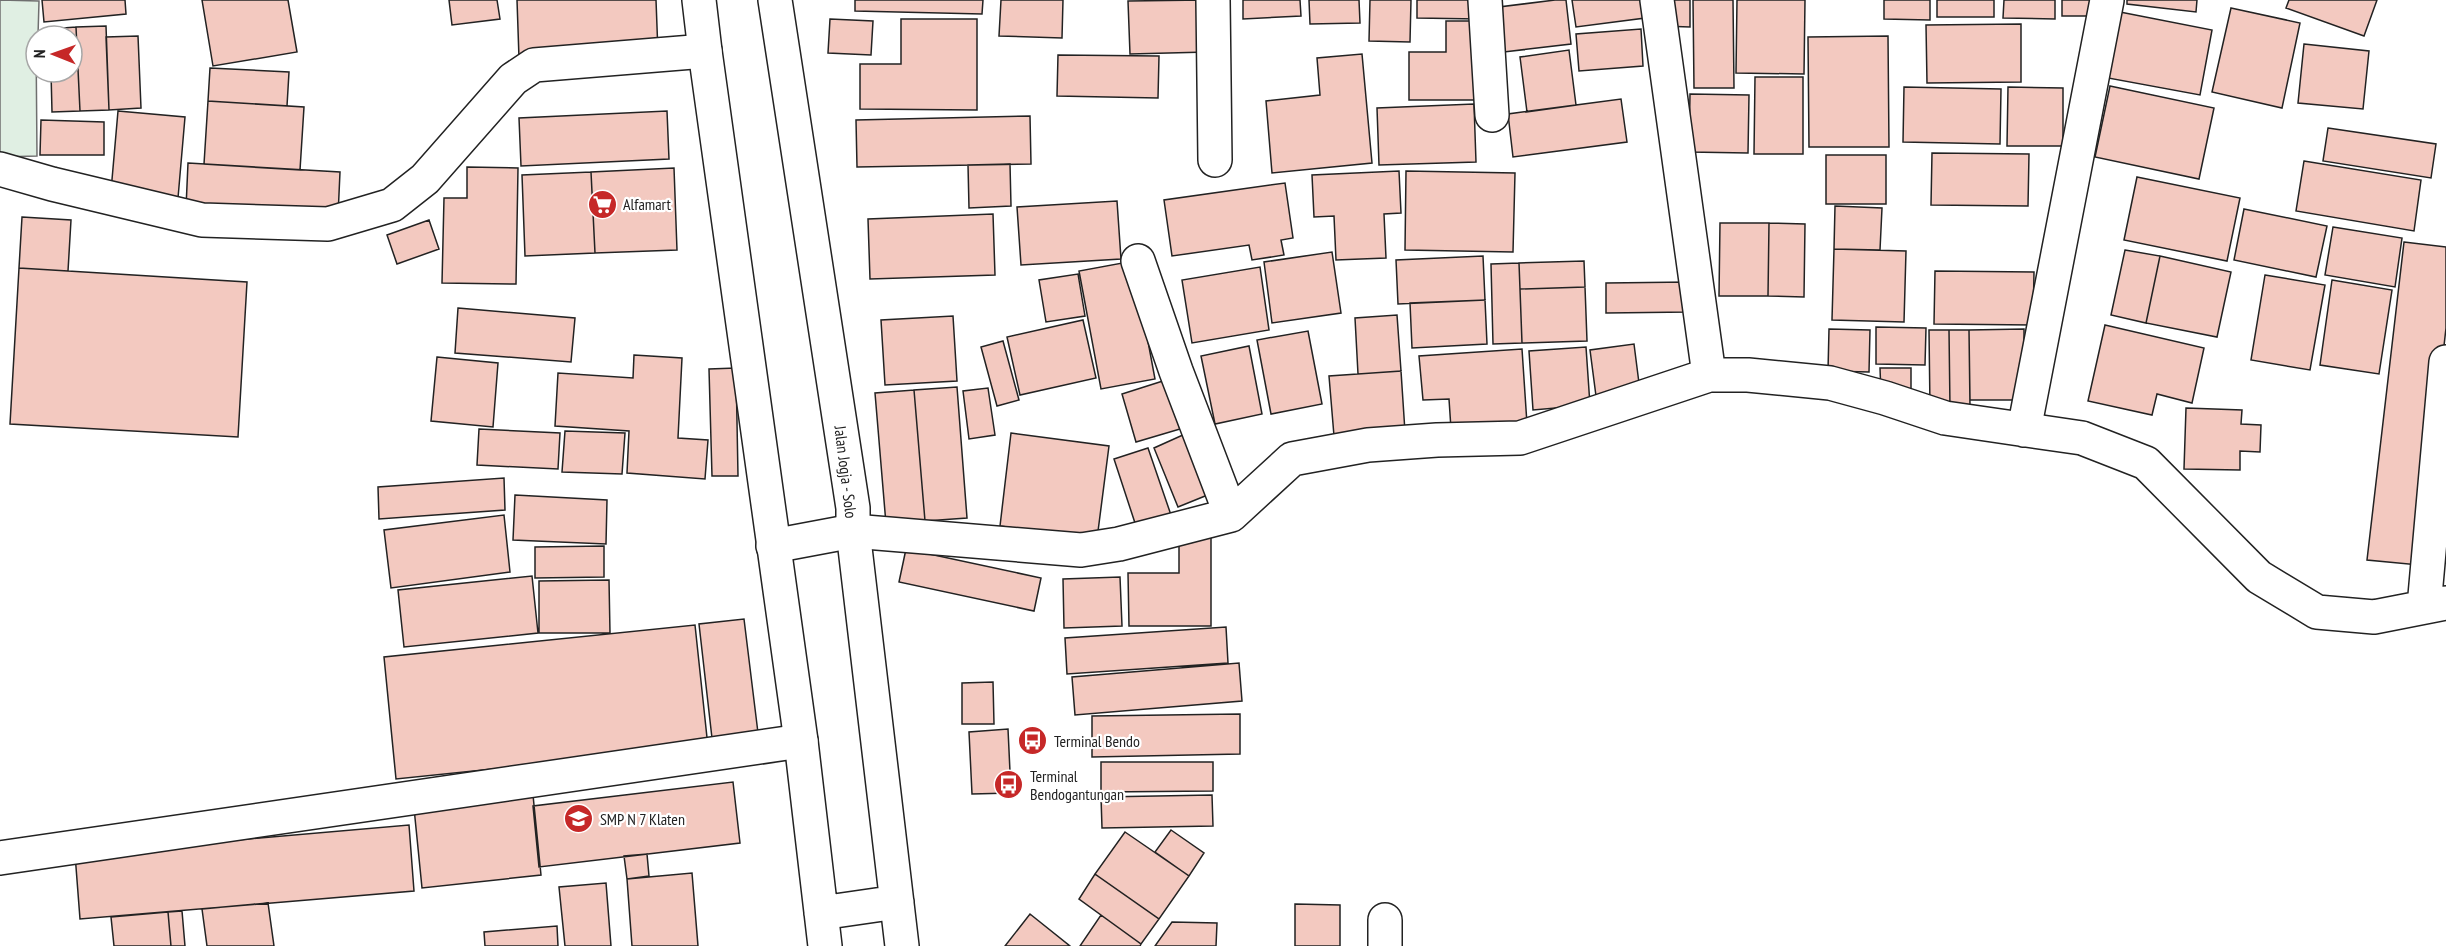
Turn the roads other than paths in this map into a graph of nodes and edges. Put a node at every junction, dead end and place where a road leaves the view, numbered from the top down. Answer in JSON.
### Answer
{"nodes":[{"id":1,"x":699,"y":0,"type":"edge"},
{"id":2,"x":775,"y":0,"type":"edge"},
{"id":3,"x":1213,"y":0,"type":"edge"},
{"id":4,"x":1485,"y":0,"type":"edge"},
{"id":5,"x":1657,"y":0,"type":"edge"},
{"id":6,"x":2108,"y":0,"type":"edge"},
{"id":7,"x":705,"y":51,"type":"junction"},
{"id":8,"x":1492,"y":115,"type":"dead end"},
{"id":9,"x":1215,"y":160,"type":"dead end"},
{"id":10,"x":0,"y":169,"type":"edge"},
{"id":11,"x":1138,"y":261,"type":"dead end"},
{"id":12,"x":2446,"y":362,"type":"edge"},
{"id":13,"x":1709,"y":375,"type":"junction"},
{"id":14,"x":2024,"y":430,"type":"junction"},
{"id":15,"x":1231,"y":515,"type":"junction"},
{"id":16,"x":853,"y":531,"type":"junction"},
{"id":17,"x":773,"y":546,"type":"junction"},
{"id":18,"x":2435,"y":605,"type":"edge"},
{"id":19,"x":801,"y":741,"type":"junction"},
{"id":20,"x":0,"y":858,"type":"edge"},
{"id":21,"x":897,"y":902,"type":"junction"},
{"id":22,"x":821,"y":913,"type":"junction"},
{"id":23,"x":825,"y":946,"type":"edge"},
{"id":24,"x":902,"y":946,"type":"edge"}],
"edges":[{"from":1,"to":7,"type":"main road"},
{"from":2,"to":16,"type":"main road","name":"Jalan Jogja - Solo"},
{"from":3,"to":9,"type":"main road"},
{"from":4,"to":8,"type":"main road"},
{"from":5,"to":13,"type":"main road"},
{"from":6,"to":14,"type":"main road"},
{"from":7,"to":10,"type":"main road"},
{"from":7,"to":17,"type":"main road"},
{"from":11,"to":15,"type":"main road"},
{"from":12,"to":18,"type":"main road"},
{"from":13,"to":14,"type":"main road"},
{"from":13,"to":15,"type":"main road"},
{"from":14,"to":18,"type":"main road"},
{"from":15,"to":16,"type":"main road"},
{"from":16,"to":17,"type":"main road"},
{"from":16,"to":21,"type":"main road","name":"Jalan Jogja - Solo"},
{"from":17,"to":19,"type":"main road"},
{"from":19,"to":20,"type":"main road"},
{"from":19,"to":22,"type":"main road"},
{"from":21,"to":22,"type":"main road"},
{"from":21,"to":24,"type":"main road","name":"Jalan Jogja - Solo"},
{"from":22,"to":23,"type":"main road"}]}
